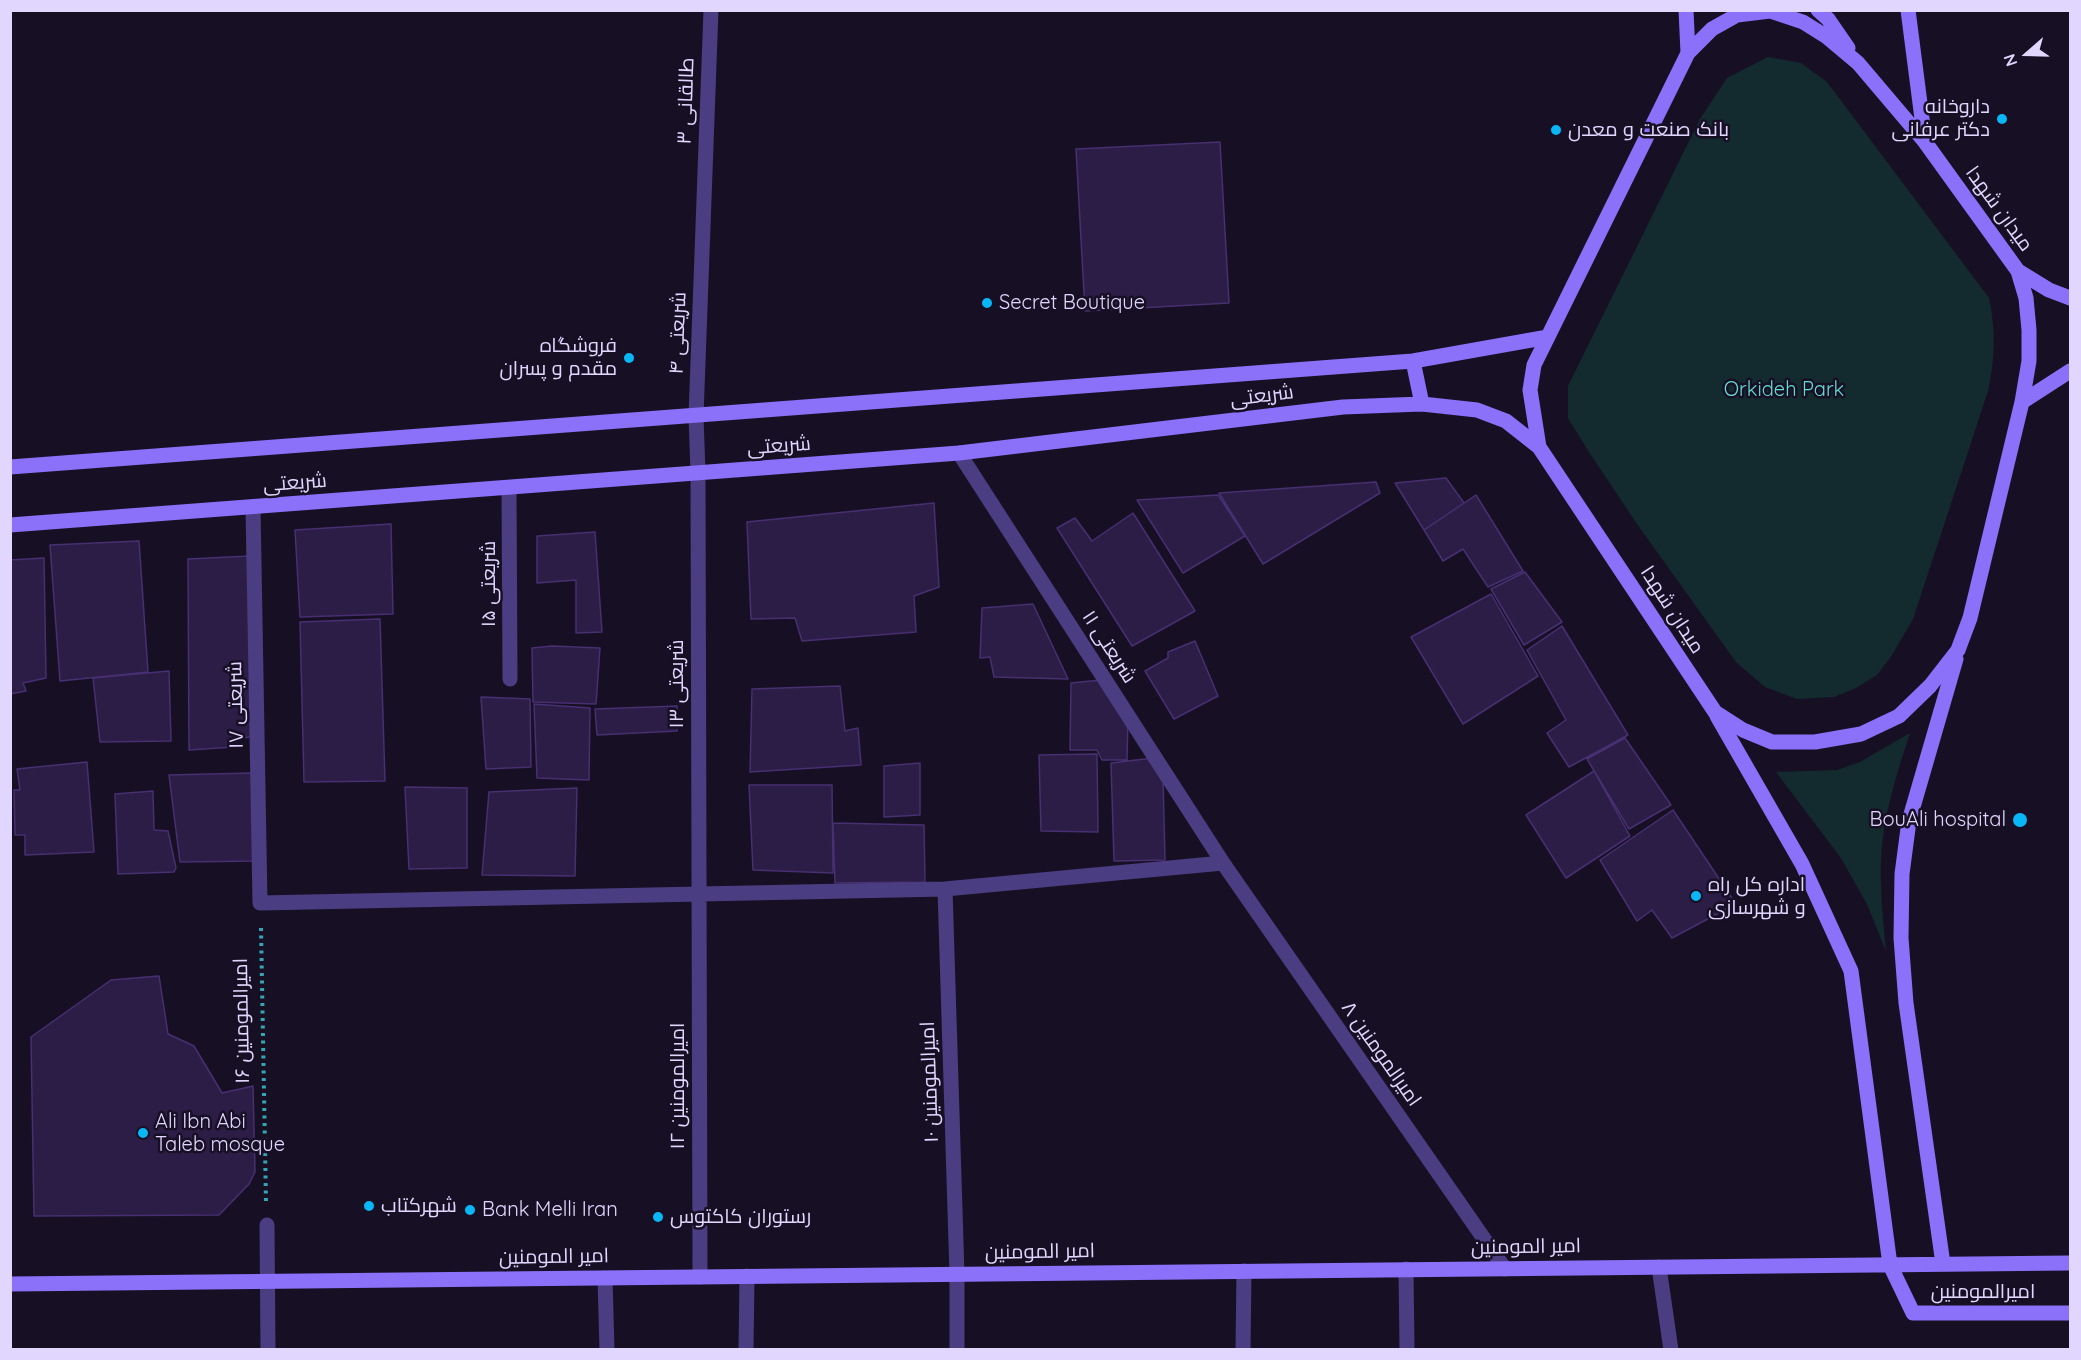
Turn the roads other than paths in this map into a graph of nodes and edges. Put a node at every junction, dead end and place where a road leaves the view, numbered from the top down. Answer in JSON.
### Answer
{"nodes":[{"id":1,"x":711,"y":10,"type":"edge"},
{"id":2,"x":1686,"y":10,"type":"edge"},
{"id":3,"x":1818,"y":10,"type":"edge"},
{"id":4,"x":1908,"y":10,"type":"edge"},
{"id":5,"x":1688,"y":53,"type":"junction"},
{"id":6,"x":1858,"y":63,"type":"junction"},
{"id":7,"x":1925,"y":142,"type":"junction"},
{"id":8,"x":704,"y":194,"type":"joint"},
{"id":9,"x":2018,"y":271,"type":"junction"},
{"id":10,"x":2070,"y":298,"type":"edge"},
{"id":11,"x":1548,"y":338,"type":"junction"},
{"id":12,"x":1413,"y":361,"type":"junction"},
{"id":13,"x":2070,"y":371,"type":"edge"},
{"id":14,"x":2022,"y":402,"type":"junction"},
{"id":15,"x":1422,"y":404,"type":"junction"},
{"id":16,"x":696,"y":416,"type":"junction"},
{"id":17,"x":1539,"y":447,"type":"junction"},
{"id":18,"x":959,"y":453,"type":"junction"},
{"id":19,"x":10,"y":467,"type":"edge"},
{"id":20,"x":698,"y":474,"type":"junction"},
{"id":21,"x":509,"y":488,"type":"junction"},
{"id":22,"x":253,"y":507,"type":"junction"},
{"id":23,"x":10,"y":525,"type":"edge"},
{"id":24,"x":1958,"y":650,"type":"junction"},
{"id":25,"x":510,"y":679,"type":"dead end"},
{"id":26,"x":1714,"y":712,"type":"junction"},
{"id":27,"x":1224,"y":863,"type":"junction"},
{"id":28,"x":945,"y":889,"type":"junction"},
{"id":29,"x":699,"y":894,"type":"junction"},
{"id":30,"x":267,"y":1225,"type":"road end"},
{"id":31,"x":2070,"y":1263,"type":"edge"},
{"id":32,"x":1943,"y":1264,"type":"junction"},
{"id":33,"x":1890,"y":1265,"type":"junction"},
{"id":34,"x":1659,"y":1267,"type":"junction"},
{"id":35,"x":1406,"y":1269,"type":"junction"},
{"id":36,"x":1505,"y":1269,"type":"junction"},
{"id":37,"x":1244,"y":1271,"type":"junction"},
{"id":38,"x":957,"y":1274,"type":"junction"},
{"id":39,"x":747,"y":1276,"type":"junction"},
{"id":40,"x":700,"y":1277,"type":"junction"},
{"id":41,"x":605,"y":1278,"type":"junction"},
{"id":42,"x":268,"y":1281,"type":"junction"},
{"id":43,"x":10,"y":1284,"type":"edge"},
{"id":44,"x":2070,"y":1313,"type":"edge"},
{"id":45,"x":268,"y":1350,"type":"edge"},
{"id":46,"x":607,"y":1350,"type":"edge"},
{"id":47,"x":746,"y":1350,"type":"edge"},
{"id":48,"x":957,"y":1350,"type":"edge"},
{"id":49,"x":1243,"y":1350,"type":"edge"},
{"id":50,"x":1407,"y":1350,"type":"edge"},
{"id":51,"x":1671,"y":1350,"type":"edge"}],
"edges":[{"from":1,"to":8,"type":"street","name":"طالقانی ۳"},
{"from":2,"to":5,"type":"main road"},
{"from":3,"to":6,"type":"main road"},
{"from":4,"to":7,"type":"main road"},
{"from":5,"to":6,"type":"main road","name":"میدان شهدا"},
{"from":5,"to":11,"type":"main road","name":"میدان شهدا"},
{"from":6,"to":7,"type":"main road","name":"میدان شهدا"},
{"from":7,"to":9,"type":"main road","name":"میدان شهدا"},
{"from":8,"to":16,"type":"street","name":"شریعتی ۴"},
{"from":9,"to":10,"type":"main road"},
{"from":9,"to":14,"type":"main road","name":"میدان شهدا"},
{"from":11,"to":12,"type":"main road","name":"شریعتی"},
{"from":11,"to":17,"type":"main road","name":"میدان شهدا"},
{"from":12,"to":15,"type":"main road"},
{"from":12,"to":16,"type":"main road","name":"شریعتی"},
{"from":13,"to":14,"type":"main road"},
{"from":14,"to":24,"type":"main road","name":"میدان شهدا"},
{"from":15,"to":17,"type":"main road","name":"شریعتی"},
{"from":15,"to":18,"type":"main road","name":"شریعتی"},
{"from":16,"to":19,"type":"main road","name":"شریعتی"},
{"from":16,"to":20,"type":"street","name":"شریعتی ۴"},
{"from":17,"to":26,"type":"main road","name":"میدان شهدا"},
{"from":18,"to":20,"type":"main road","name":"شریعتی"},
{"from":18,"to":27,"type":"street","name":"شریعتی ۱۱"},
{"from":20,"to":21,"type":"main road","name":"شریعتی"},
{"from":20,"to":29,"type":"street","name":"شریعتی ۱۳"},
{"from":21,"to":22,"type":"main road","name":"شریعتی"},
{"from":21,"to":25,"type":"street","name":"شریعتی ۱۵"},
{"from":22,"to":23,"type":"main road","name":"شریعتی"},
{"from":22,"to":29,"type":"street","name":"شریعتی ۱۷"},
{"from":24,"to":26,"type":"main road","name":"میدان شهدا"},
{"from":24,"to":32,"type":"main road"},
{"from":26,"to":33,"type":"main road"},
{"from":27,"to":28,"type":"street"},
{"from":27,"to":36,"type":"street","name":"امیرالمومنین ۸"},
{"from":28,"to":29,"type":"street"},
{"from":28,"to":38,"type":"street","name":"امیرالمومنین ۱۰"},
{"from":29,"to":40,"type":"street","name":"امیرالمومنین ۱۲"},
{"from":30,"to":42,"type":"street"},
{"from":31,"to":32,"type":"main road","name":"امیر المومنین"},
{"from":32,"to":33,"type":"main road","name":"امیر المومنین"},
{"from":33,"to":34,"type":"main road","name":"امیر المومنین"},
{"from":33,"to":44,"type":"main road","name":"امیرالمومنین"},
{"from":34,"to":36,"type":"main road","name":"امیر المومنین"},
{"from":34,"to":51,"type":"street"},
{"from":35,"to":36,"type":"main road","name":"امیر المومنین"},
{"from":35,"to":37,"type":"main road","name":"امیر المومنین"},
{"from":35,"to":50,"type":"street"},
{"from":37,"to":38,"type":"main road","name":"امیر المومنین"},
{"from":37,"to":49,"type":"street"},
{"from":38,"to":39,"type":"main road","name":"امیر المومنین"},
{"from":38,"to":48,"type":"street","name":"امیرالمومنین ۱۰"},
{"from":39,"to":40,"type":"main road","name":"امیر المومنین"},
{"from":39,"to":47,"type":"street"},
{"from":40,"to":41,"type":"main road","name":"امیر المومنین"},
{"from":41,"to":42,"type":"main road","name":"امیر المومنین"},
{"from":41,"to":46,"type":"street"},
{"from":42,"to":43,"type":"main road","name":"امیر المومنین"},
{"from":42,"to":45,"type":"street"}]}
